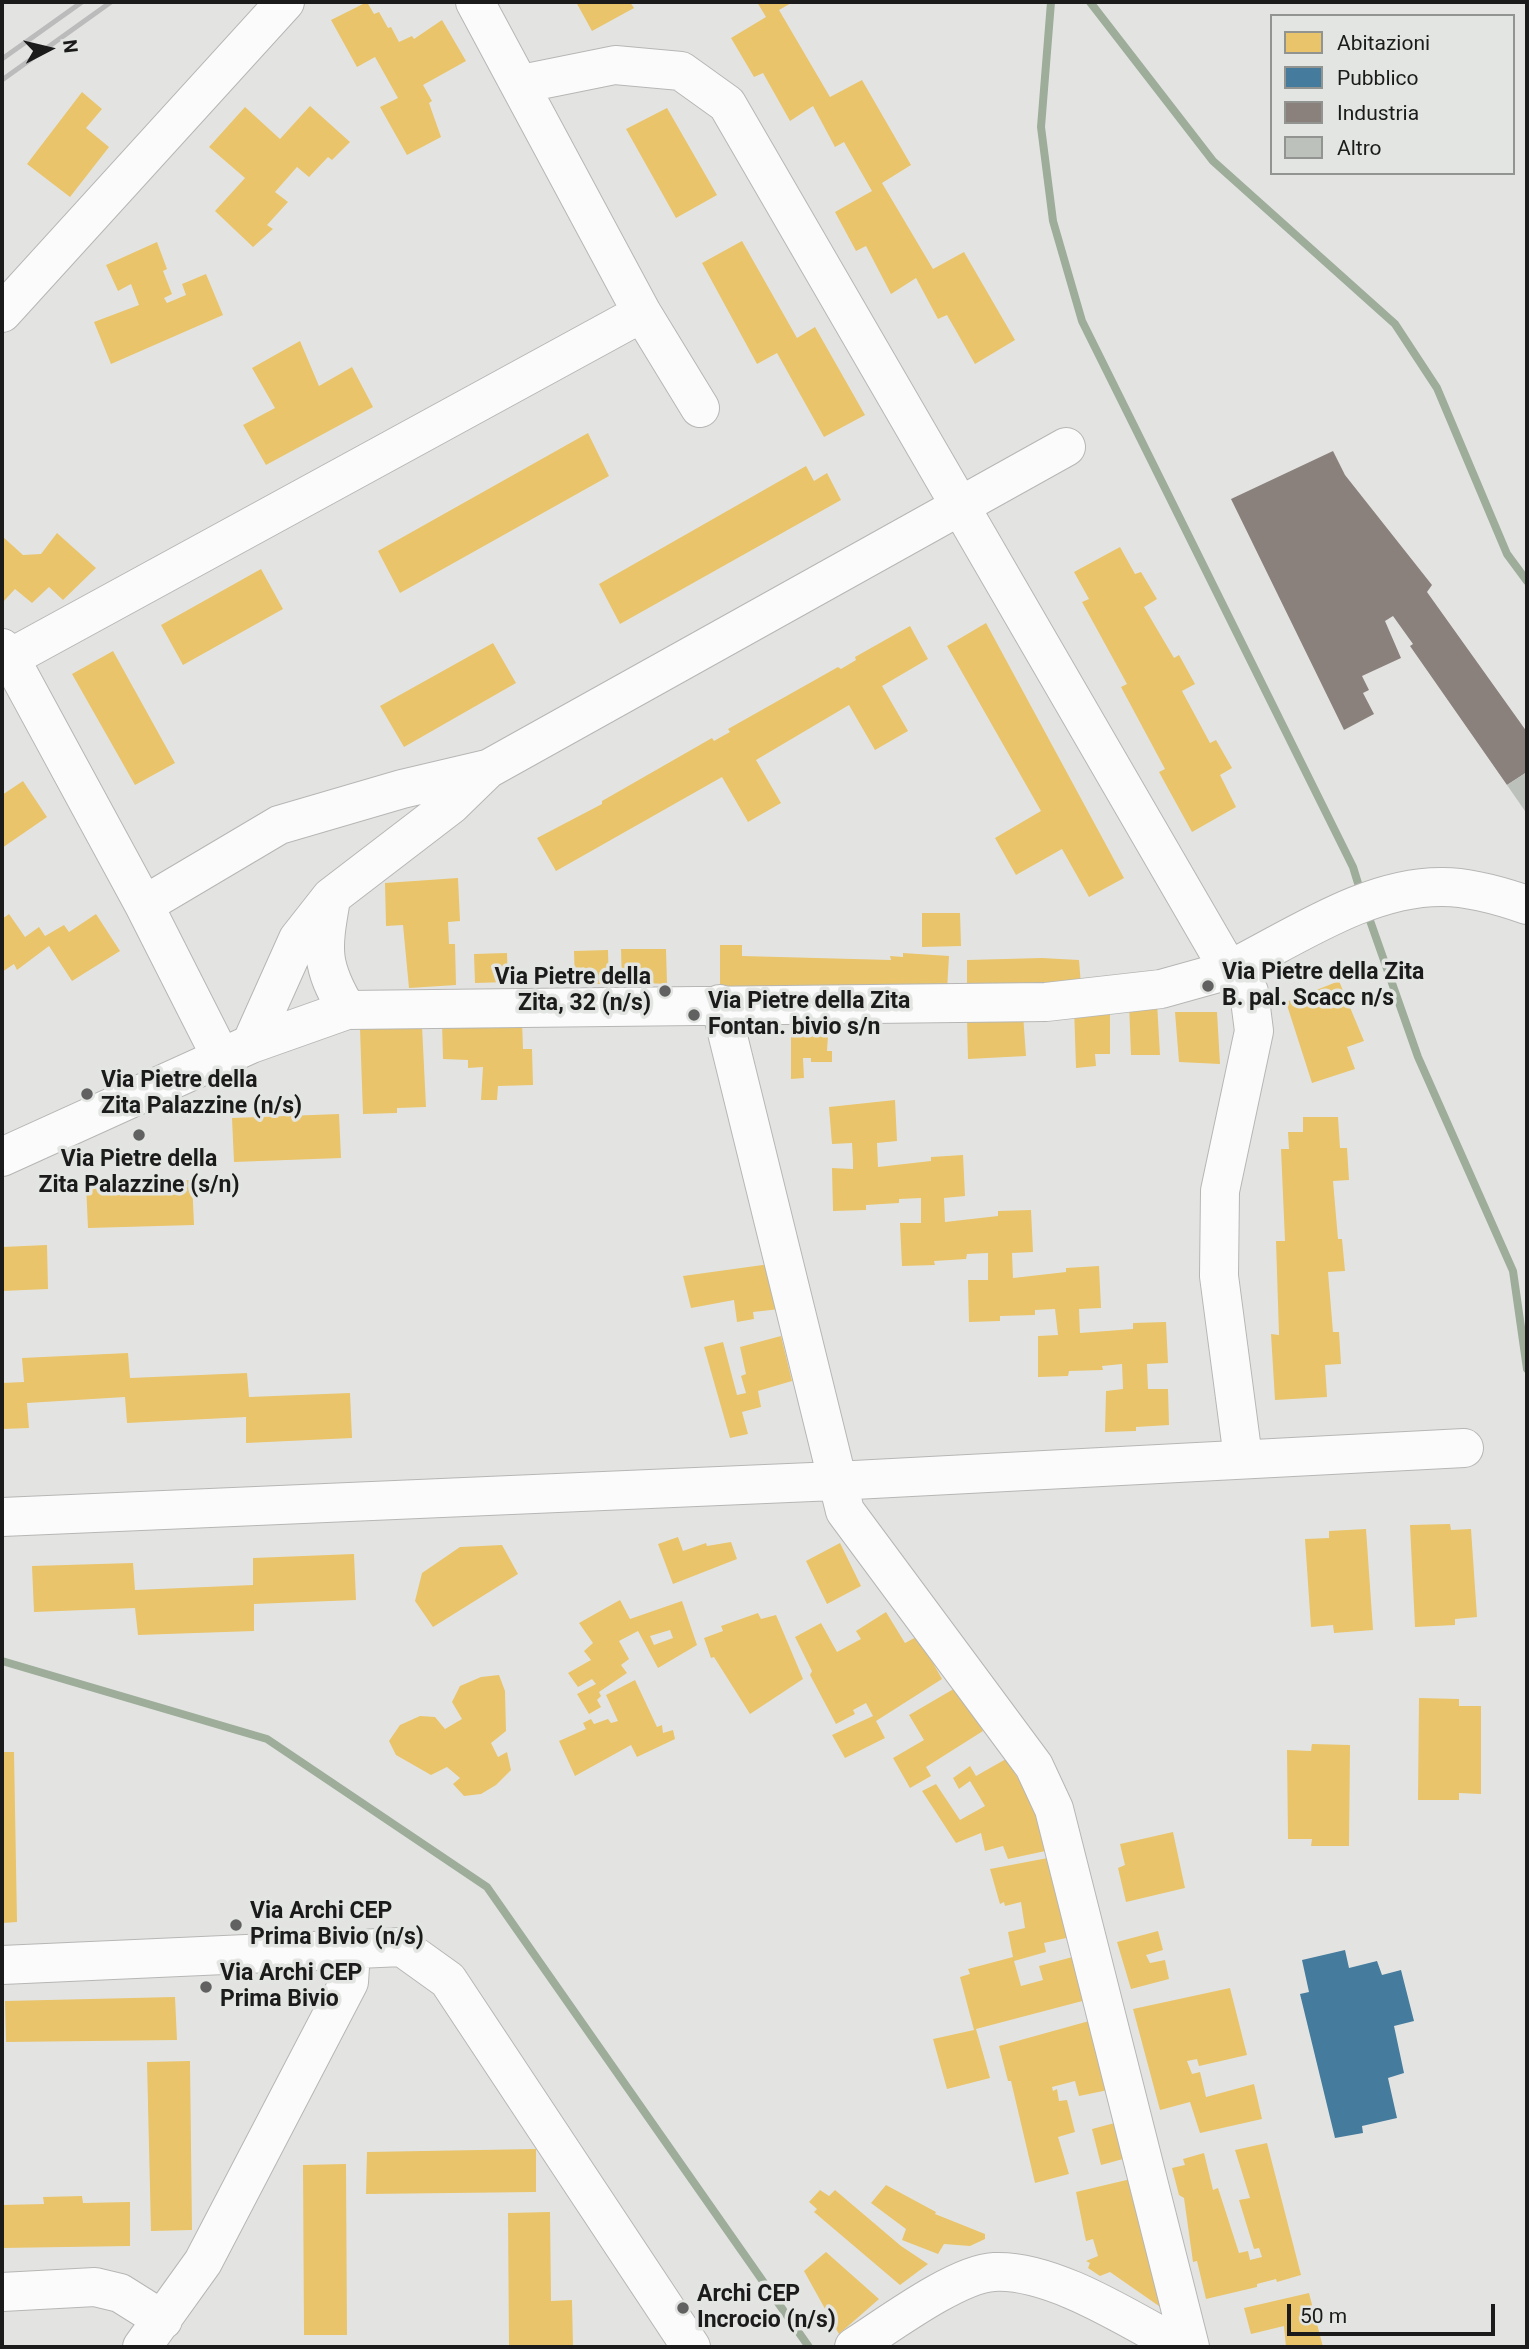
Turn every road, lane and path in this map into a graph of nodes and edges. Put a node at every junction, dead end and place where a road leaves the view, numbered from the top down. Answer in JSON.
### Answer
{"nodes":[{"id":1,"x":285,"y":2,"type":"edge"},
{"id":2,"x":475,"y":2,"type":"edge"},
{"id":3,"x":521,"y":84,"type":"junction"},
{"id":4,"x":2,"y":313,"type":"edge"},
{"id":5,"x":642,"y":313,"type":"junction"},
{"id":6,"x":700,"y":408,"type":"dead end"},
{"id":7,"x":1066,"y":447,"type":"dead end"},
{"id":8,"x":961,"y":504,"type":"junction"},
{"id":9,"x":6,"y":653,"type":"edge"},
{"id":10,"x":488,"y":769,"type":"junction"},
{"id":11,"x":331,"y":897,"type":"junction"},
{"id":12,"x":144,"y":905,"type":"junction"},
{"id":13,"x":1527,"y":905,"type":"edge"},
{"id":14,"x":1230,"y":970,"type":"junction"},
{"id":15,"x":720,"y":1004,"type":"junction"},
{"id":16,"x":347,"y":1010,"type":"junction"},
{"id":17,"x":237,"y":1051,"type":"junction"},
{"id":18,"x":4,"y":1159,"type":"edge"},
{"id":19,"x":1464,"y":1448,"type":"dead end"},
{"id":20,"x":1242,"y":1458,"type":"junction"},
{"id":21,"x":835,"y":1480,"type":"junction"},
{"id":22,"x":2,"y":1517,"type":"edge"},
{"id":23,"x":351,"y":1951,"type":"junction"},
{"id":24,"x":2,"y":1965,"type":"edge"},
{"id":25,"x":2,"y":2292,"type":"edge"},
{"id":26,"x":152,"y":2334,"type":"edge"},
{"id":27,"x":691,"y":2347,"type":"edge"},
{"id":28,"x":854,"y":2347,"type":"edge"},
{"id":29,"x":1181,"y":2347,"type":"edge"},
{"id":30,"x":1190,"y":2347,"type":"edge"}],
"edges":[{"from":1,"to":4,"type":"street"},
{"from":2,"to":3,"type":"street"},
{"from":3,"to":5,"type":"street"},
{"from":3,"to":8,"type":"street"},
{"from":5,"to":6,"type":"street"},
{"from":5,"to":9,"type":"street"},
{"from":7,"to":8,"type":"street"},
{"from":8,"to":10,"type":"street"},
{"from":8,"to":14,"type":"street"},
{"from":9,"to":12,"type":"street"},
{"from":10,"to":11,"type":"street"},
{"from":10,"to":12,"type":"street"},
{"from":11,"to":16,"type":"street"},
{"from":11,"to":17,"type":"street"},
{"from":12,"to":17,"type":"street"},
{"from":13,"to":14,"type":"street"},
{"from":14,"to":15,"type":"street"},
{"from":14,"to":20,"type":"street"},
{"from":15,"to":16,"type":"street"},
{"from":15,"to":21,"type":"street"},
{"from":16,"to":17,"type":"street"},
{"from":17,"to":18,"type":"street"},
{"from":19,"to":20,"type":"street"},
{"from":20,"to":21,"type":"street"},
{"from":21,"to":22,"type":"street"},
{"from":21,"to":30,"type":"street"},
{"from":23,"to":24,"type":"street"},
{"from":23,"to":26,"type":"street"},
{"from":23,"to":27,"type":"street"},
{"from":25,"to":26,"type":"street"},
{"from":28,"to":29,"type":"street"}]}
